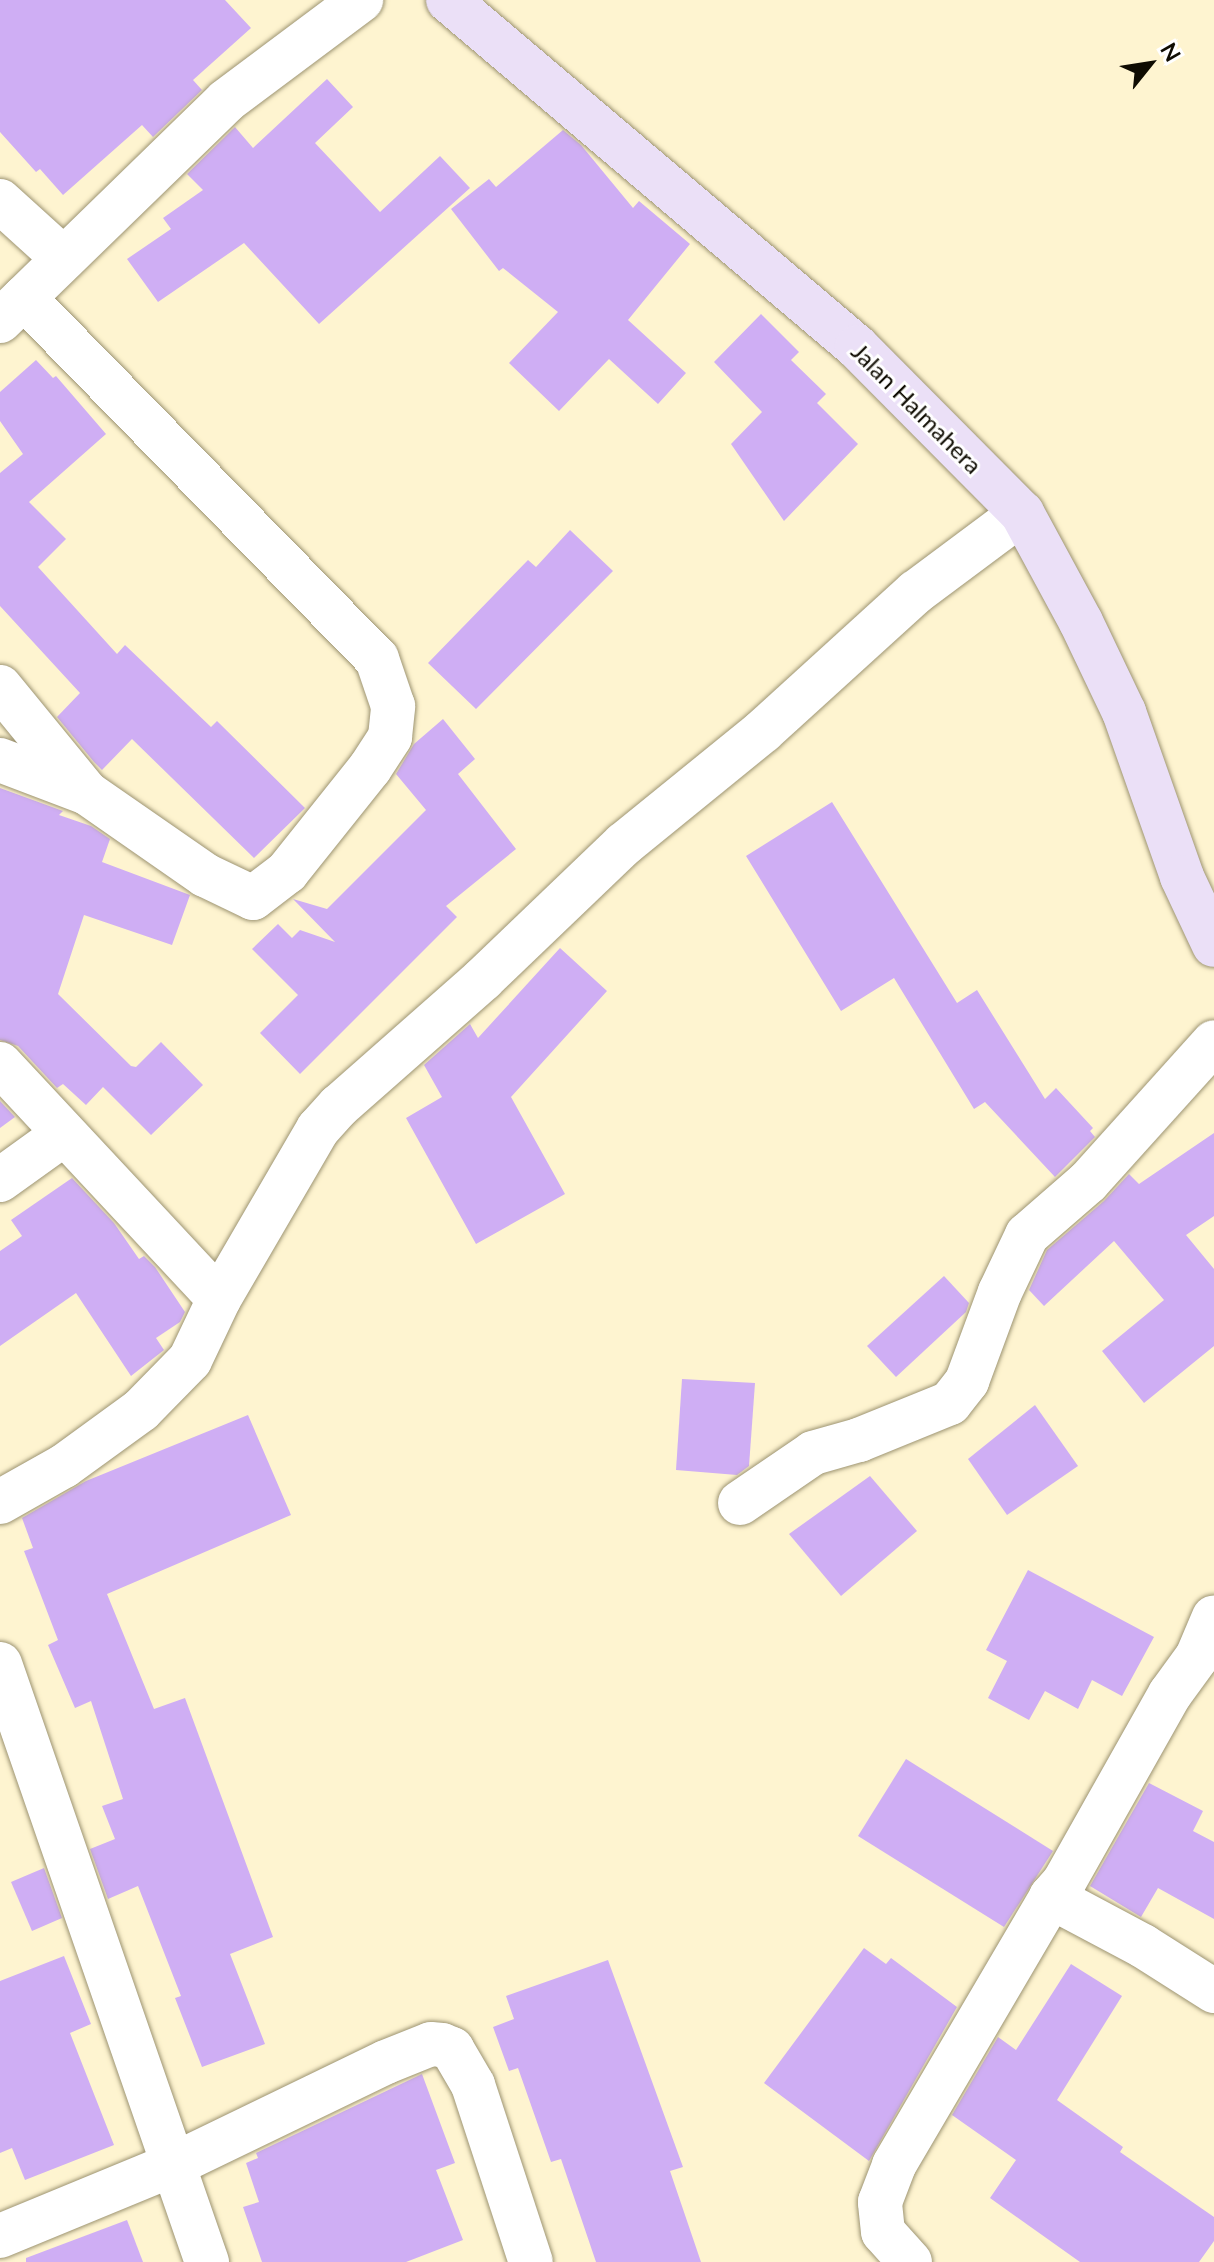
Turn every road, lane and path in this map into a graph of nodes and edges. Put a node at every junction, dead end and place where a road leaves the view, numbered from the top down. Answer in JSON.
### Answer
{"nodes":[{"id":1,"x":361,"y":0,"type":"edge"},
{"id":2,"x":448,"y":0,"type":"edge"},
{"id":3,"x":0,"y":201,"type":"edge"},
{"id":4,"x":64,"y":259,"type":"junction"},
{"id":5,"x":12,"y":310,"type":"edge"},
{"id":6,"x":1022,"y":513,"type":"junction"},
{"id":7,"x":0,"y":687,"type":"edge"},
{"id":8,"x":0,"y":760,"type":"edge"},
{"id":9,"x":87,"y":793,"type":"junction"},
{"id":10,"x":1214,"y":945,"type":"edge"},
{"id":11,"x":1214,"y":1042,"type":"edge"},
{"id":12,"x":0,"y":1064,"type":"edge"},
{"id":13,"x":64,"y":1134,"type":"junction"},
{"id":14,"x":0,"y":1180,"type":"edge"},
{"id":15,"x":219,"y":1299,"type":"junction"},
{"id":16,"x":0,"y":1502,"type":"edge"},
{"id":17,"x":740,"y":1503,"type":"dead end"},
{"id":18,"x":1214,"y":1617,"type":"edge"},
{"id":19,"x":1206,"y":1661,"type":"edge"},
{"id":20,"x":0,"y":1664,"type":"edge"},
{"id":21,"x":1051,"y":1897,"type":"junction"},
{"id":22,"x":1214,"y":1991,"type":"edge"},
{"id":23,"x":175,"y":2164,"type":"junction"},
{"id":24,"x":0,"y":2236,"type":"edge"},
{"id":25,"x":207,"y":2262,"type":"edge"},
{"id":26,"x":531,"y":2262,"type":"edge"},
{"id":27,"x":910,"y":2262,"type":"edge"}],
"edges":[{"from":1,"to":4,"type":"street"},
{"from":2,"to":6,"type":"main road","name":"Jalan Halmahera"},
{"from":3,"to":4,"type":"street"},
{"from":4,"to":5,"type":"street"},
{"from":5,"to":9,"type":"street"},
{"from":6,"to":10,"type":"main road","name":"Jalan Halmahera"},
{"from":6,"to":15,"type":"street"},
{"from":7,"to":9,"type":"street"},
{"from":8,"to":9,"type":"street"},
{"from":11,"to":17,"type":"street"},
{"from":12,"to":13,"type":"street"},
{"from":13,"to":14,"type":"street"},
{"from":13,"to":15,"type":"street"},
{"from":15,"to":16,"type":"street"},
{"from":18,"to":19,"type":"street"},
{"from":19,"to":21,"type":"street"},
{"from":20,"to":23,"type":"street"},
{"from":21,"to":22,"type":"street"},
{"from":21,"to":27,"type":"street"},
{"from":23,"to":24,"type":"street"},
{"from":23,"to":25,"type":"street"},
{"from":23,"to":26,"type":"street"}]}
